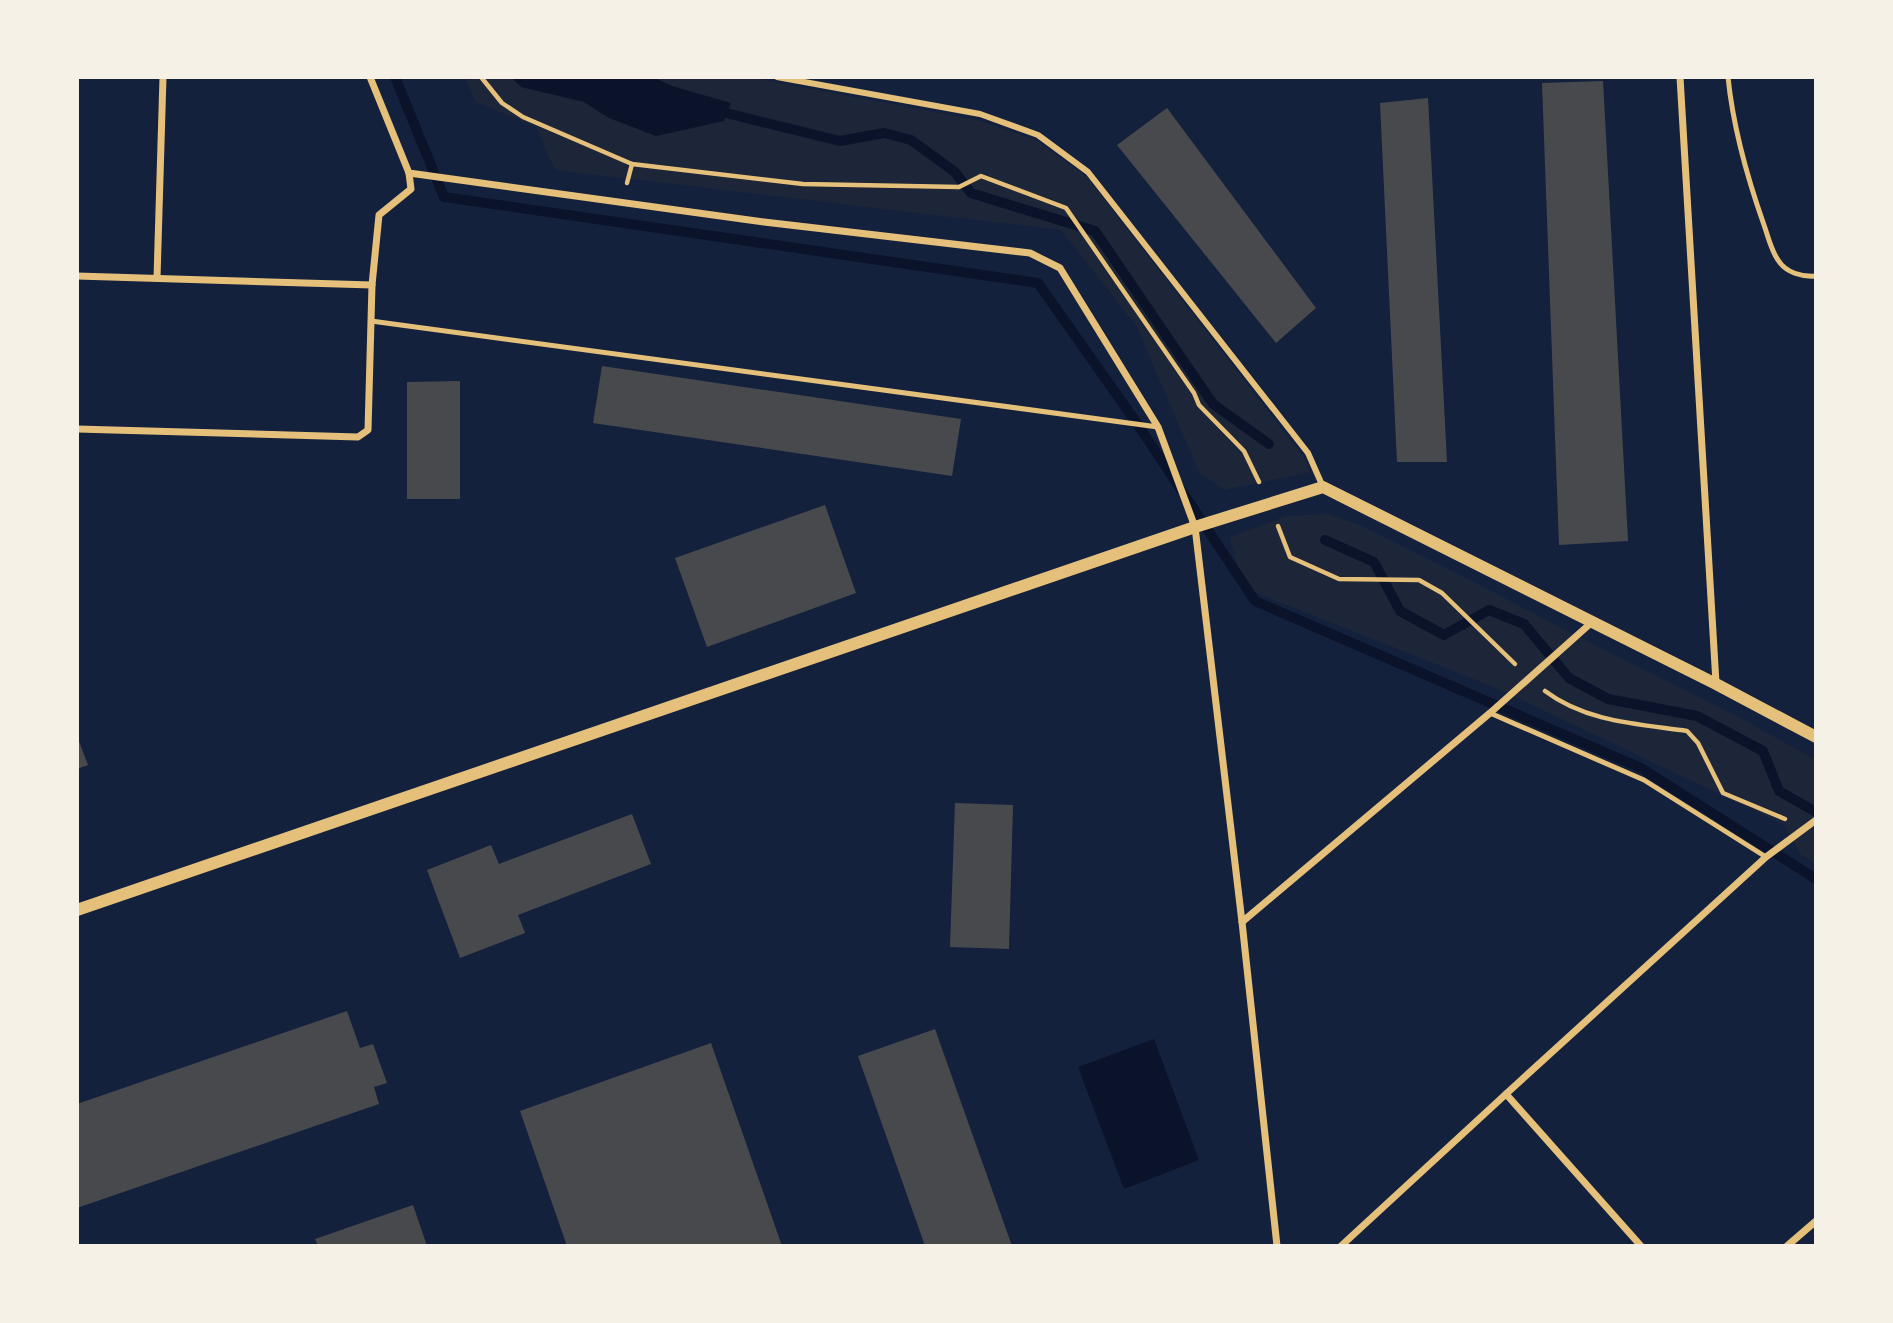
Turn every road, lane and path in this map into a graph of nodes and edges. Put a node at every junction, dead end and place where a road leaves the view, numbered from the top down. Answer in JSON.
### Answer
{"nodes":[{"id":1,"x":163,"y":77,"type":"edge"},
{"id":2,"x":370,"y":77,"type":"edge"},
{"id":3,"x":777,"y":77,"type":"edge"},
{"id":4,"x":1680,"y":77,"type":"edge"},
{"id":5,"x":1728,"y":77,"type":"edge"},
{"id":6,"x":409,"y":173,"type":"junction"},
{"id":7,"x":77,"y":276,"type":"edge"},
{"id":8,"x":1816,"y":276,"type":"edge"},
{"id":9,"x":157,"y":278,"type":"junction"},
{"id":10,"x":372,"y":285,"type":"junction"},
{"id":11,"x":371,"y":321,"type":"junction"},
{"id":12,"x":1158,"y":428,"type":"junction"},
{"id":13,"x":77,"y":429,"type":"edge"},
{"id":14,"x":1323,"y":487,"type":"junction"},
{"id":15,"x":1195,"y":527,"type":"junction"},
{"id":16,"x":1591,"y":623,"type":"junction"},
{"id":17,"x":1716,"y":684,"type":"junction"},
{"id":18,"x":1490,"y":713,"type":"junction"},
{"id":19,"x":1816,"y":737,"type":"edge"},
{"id":20,"x":1816,"y":820,"type":"edge"},
{"id":21,"x":1766,"y":857,"type":"junction"},
{"id":22,"x":77,"y":910,"type":"edge"},
{"id":23,"x":1242,"y":922,"type":"junction"},
{"id":24,"x":1506,"y":1094,"type":"junction"},
{"id":25,"x":1816,"y":1221,"type":"edge"},
{"id":26,"x":1278,"y":1246,"type":"edge"},
{"id":27,"x":1341,"y":1246,"type":"edge"},
{"id":28,"x":1641,"y":1246,"type":"edge"},
{"id":29,"x":1787,"y":1246,"type":"edge"}],
"edges":[{"from":1,"to":9,"type":"street"},
{"from":2,"to":6,"type":"street"},
{"from":3,"to":14,"type":"street"},
{"from":4,"to":17,"type":"street"},
{"from":5,"to":8,"type":"lane"},
{"from":6,"to":10,"type":"street"},
{"from":6,"to":12,"type":"street"},
{"from":7,"to":9,"type":"street"},
{"from":9,"to":10,"type":"street"},
{"from":10,"to":11,"type":"street"},
{"from":11,"to":12,"type":"lane"},
{"from":11,"to":13,"type":"street"},
{"from":12,"to":15,"type":"street"},
{"from":14,"to":15,"type":"street"},
{"from":14,"to":16,"type":"street"},
{"from":15,"to":22,"type":"street"},
{"from":15,"to":23,"type":"street"},
{"from":16,"to":17,"type":"street"},
{"from":16,"to":18,"type":"street"},
{"from":17,"to":19,"type":"street"},
{"from":18,"to":21,"type":"lane"},
{"from":18,"to":23,"type":"street"},
{"from":20,"to":21,"type":"street"},
{"from":21,"to":24,"type":"street"},
{"from":23,"to":26,"type":"street"},
{"from":24,"to":27,"type":"street"},
{"from":24,"to":28,"type":"street"},
{"from":25,"to":29,"type":"street"}]}
